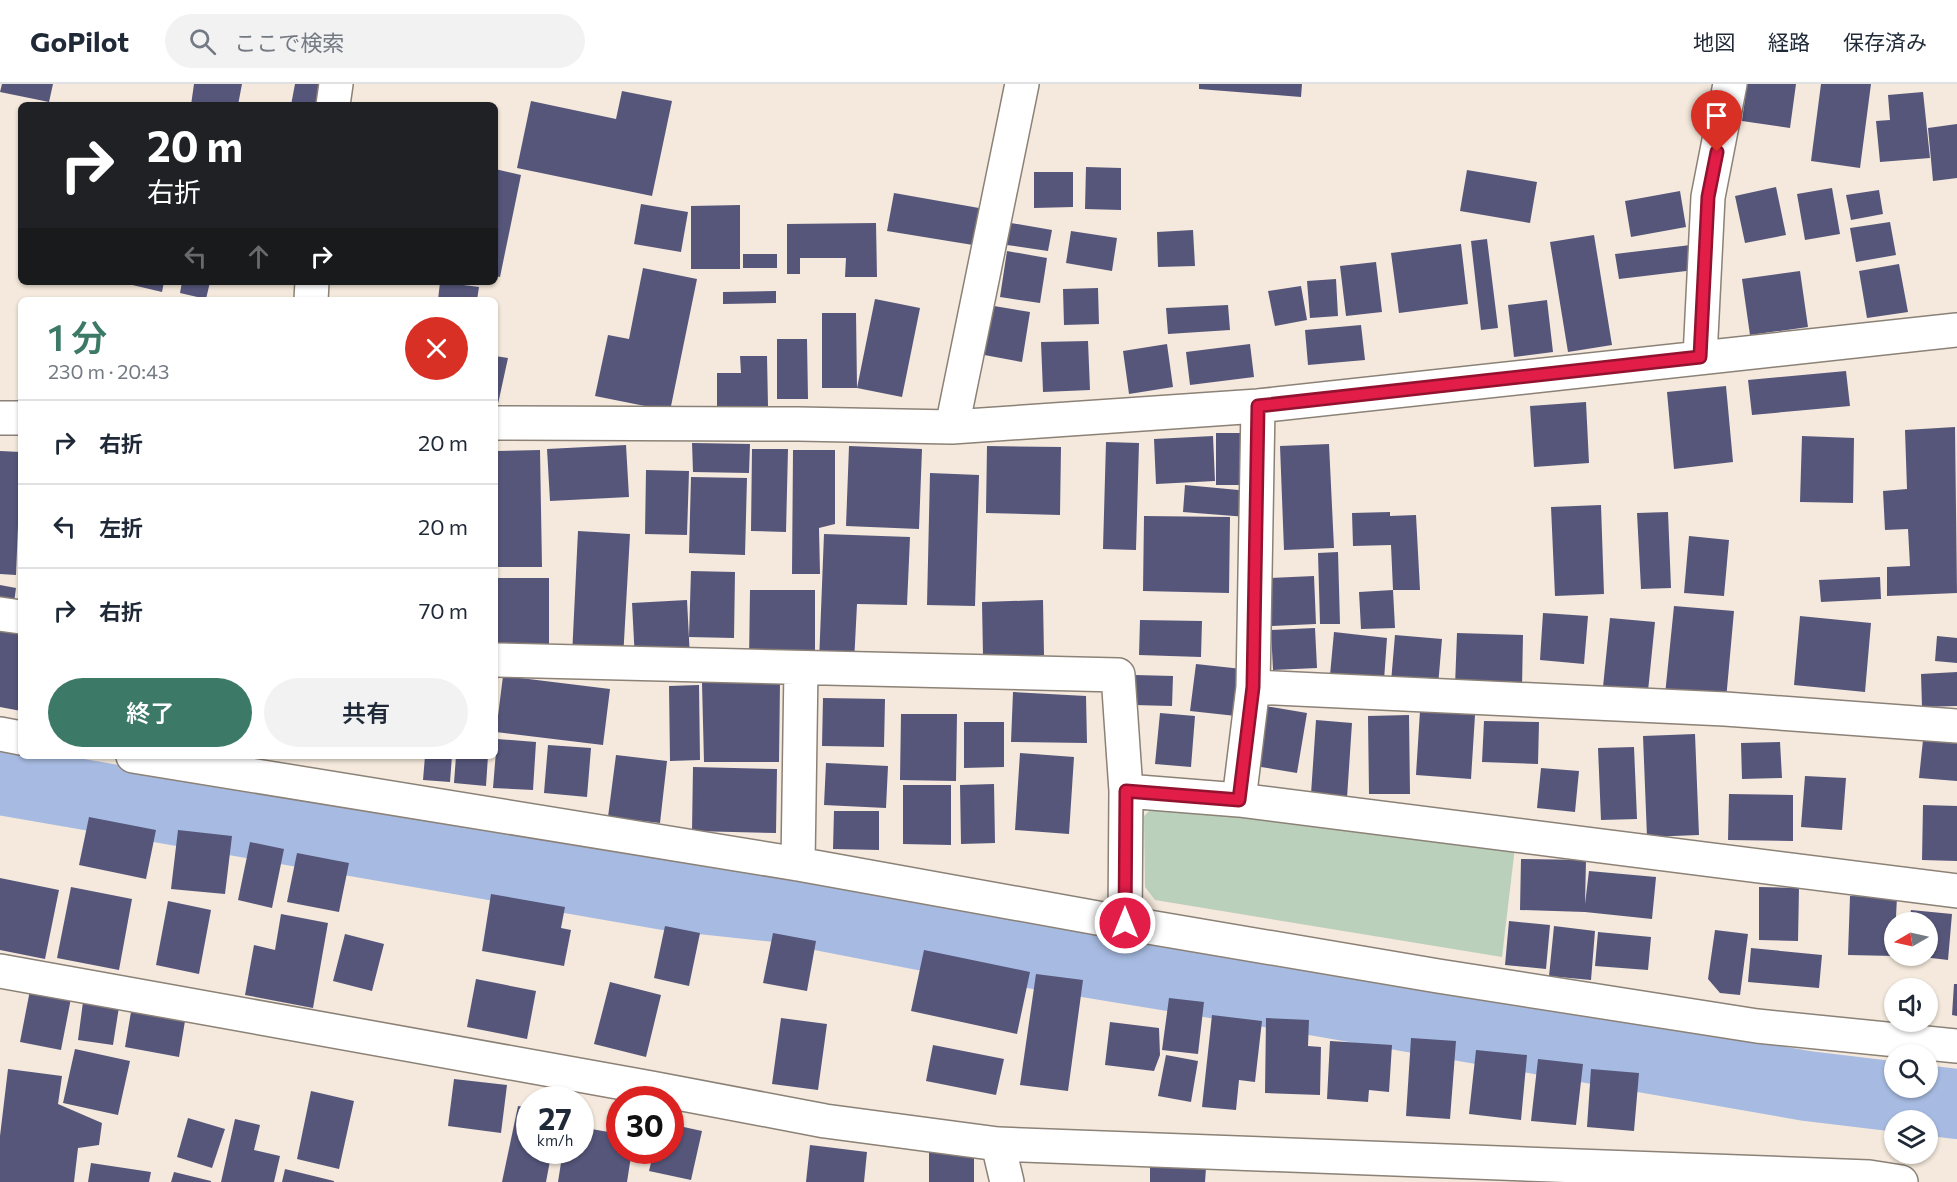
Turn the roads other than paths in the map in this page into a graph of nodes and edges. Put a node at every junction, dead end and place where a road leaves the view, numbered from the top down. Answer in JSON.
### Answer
{"nodes":[{"id":1,"x":336,"y":84,"type":"edge"},
{"id":2,"x":1022,"y":84,"type":"edge"},
{"id":3,"x":1730,"y":84,"type":"edge"},
{"id":4,"x":333,"y":102,"type":"edge"},
{"id":5,"x":1957,"y":330,"type":"edge"},
{"id":6,"x":1700,"y":357,"type":"junction"},
{"id":7,"x":1258,"y":406,"type":"junction"},
{"id":8,"x":0,"y":418,"type":"edge"},
{"id":9,"x":18,"y":418,"type":"edge"},
{"id":10,"x":498,"y":423,"type":"edge"},
{"id":11,"x":952,"y":427,"type":"junction"},
{"id":12,"x":0,"y":614,"type":"edge"},
{"id":13,"x":18,"y":617,"type":"edge"},
{"id":14,"x":498,"y":660,"type":"edge"},
{"id":15,"x":801,"y":668,"type":"junction"},
{"id":16,"x":1253,"y":687,"type":"junction"},
{"id":17,"x":1957,"y":726,"type":"edge"},
{"id":18,"x":0,"y":734,"type":"edge"},
{"id":19,"x":18,"y":737,"type":"edge"},
{"id":20,"x":170,"y":759,"type":"edge"},
{"id":21,"x":280,"y":768,"type":"edge"},
{"id":22,"x":1126,"y":791,"type":"junction"},
{"id":23,"x":1239,"y":800,"type":"junction"},
{"id":24,"x":798,"y":864,"type":"junction"},
{"id":25,"x":1957,"y":891,"type":"edge"},
{"id":26,"x":1125,"y":923,"type":"junction"},
{"id":27,"x":0,"y":971,"type":"edge"},
{"id":28,"x":1957,"y":1046,"type":"edge"},
{"id":29,"x":998,"y":1144,"type":"junction"},
{"id":30,"x":1715,"y":1177,"type":"edge"},
{"id":31,"x":1007,"y":1182,"type":"edge"},
{"id":32,"x":1901,"y":1182,"type":"edge"}],
"edges":[{"from":1,"to":4,"type":"street"},
{"from":2,"to":11,"type":"street"},
{"from":3,"to":6,"type":"street"},
{"from":5,"to":6,"type":"street"},
{"from":6,"to":7,"type":"street"},
{"from":7,"to":11,"type":"street"},
{"from":7,"to":16,"type":"street"},
{"from":8,"to":9,"type":"street"},
{"from":10,"to":11,"type":"street"},
{"from":12,"to":13,"type":"street"},
{"from":14,"to":15,"type":"street"},
{"from":15,"to":22,"type":"street"},
{"from":15,"to":24,"type":"street"},
{"from":16,"to":17,"type":"street"},
{"from":16,"to":23,"type":"street"},
{"from":18,"to":19,"type":"street"},
{"from":20,"to":21,"type":"street"},
{"from":21,"to":24,"type":"street"},
{"from":22,"to":23,"type":"street"},
{"from":22,"to":26,"type":"street"},
{"from":23,"to":25,"type":"street"},
{"from":24,"to":26,"type":"street"},
{"from":26,"to":28,"type":"street"},
{"from":27,"to":29,"type":"street"},
{"from":29,"to":30,"type":"street"},
{"from":29,"to":31,"type":"street"},
{"from":30,"to":32,"type":"street"}]}
